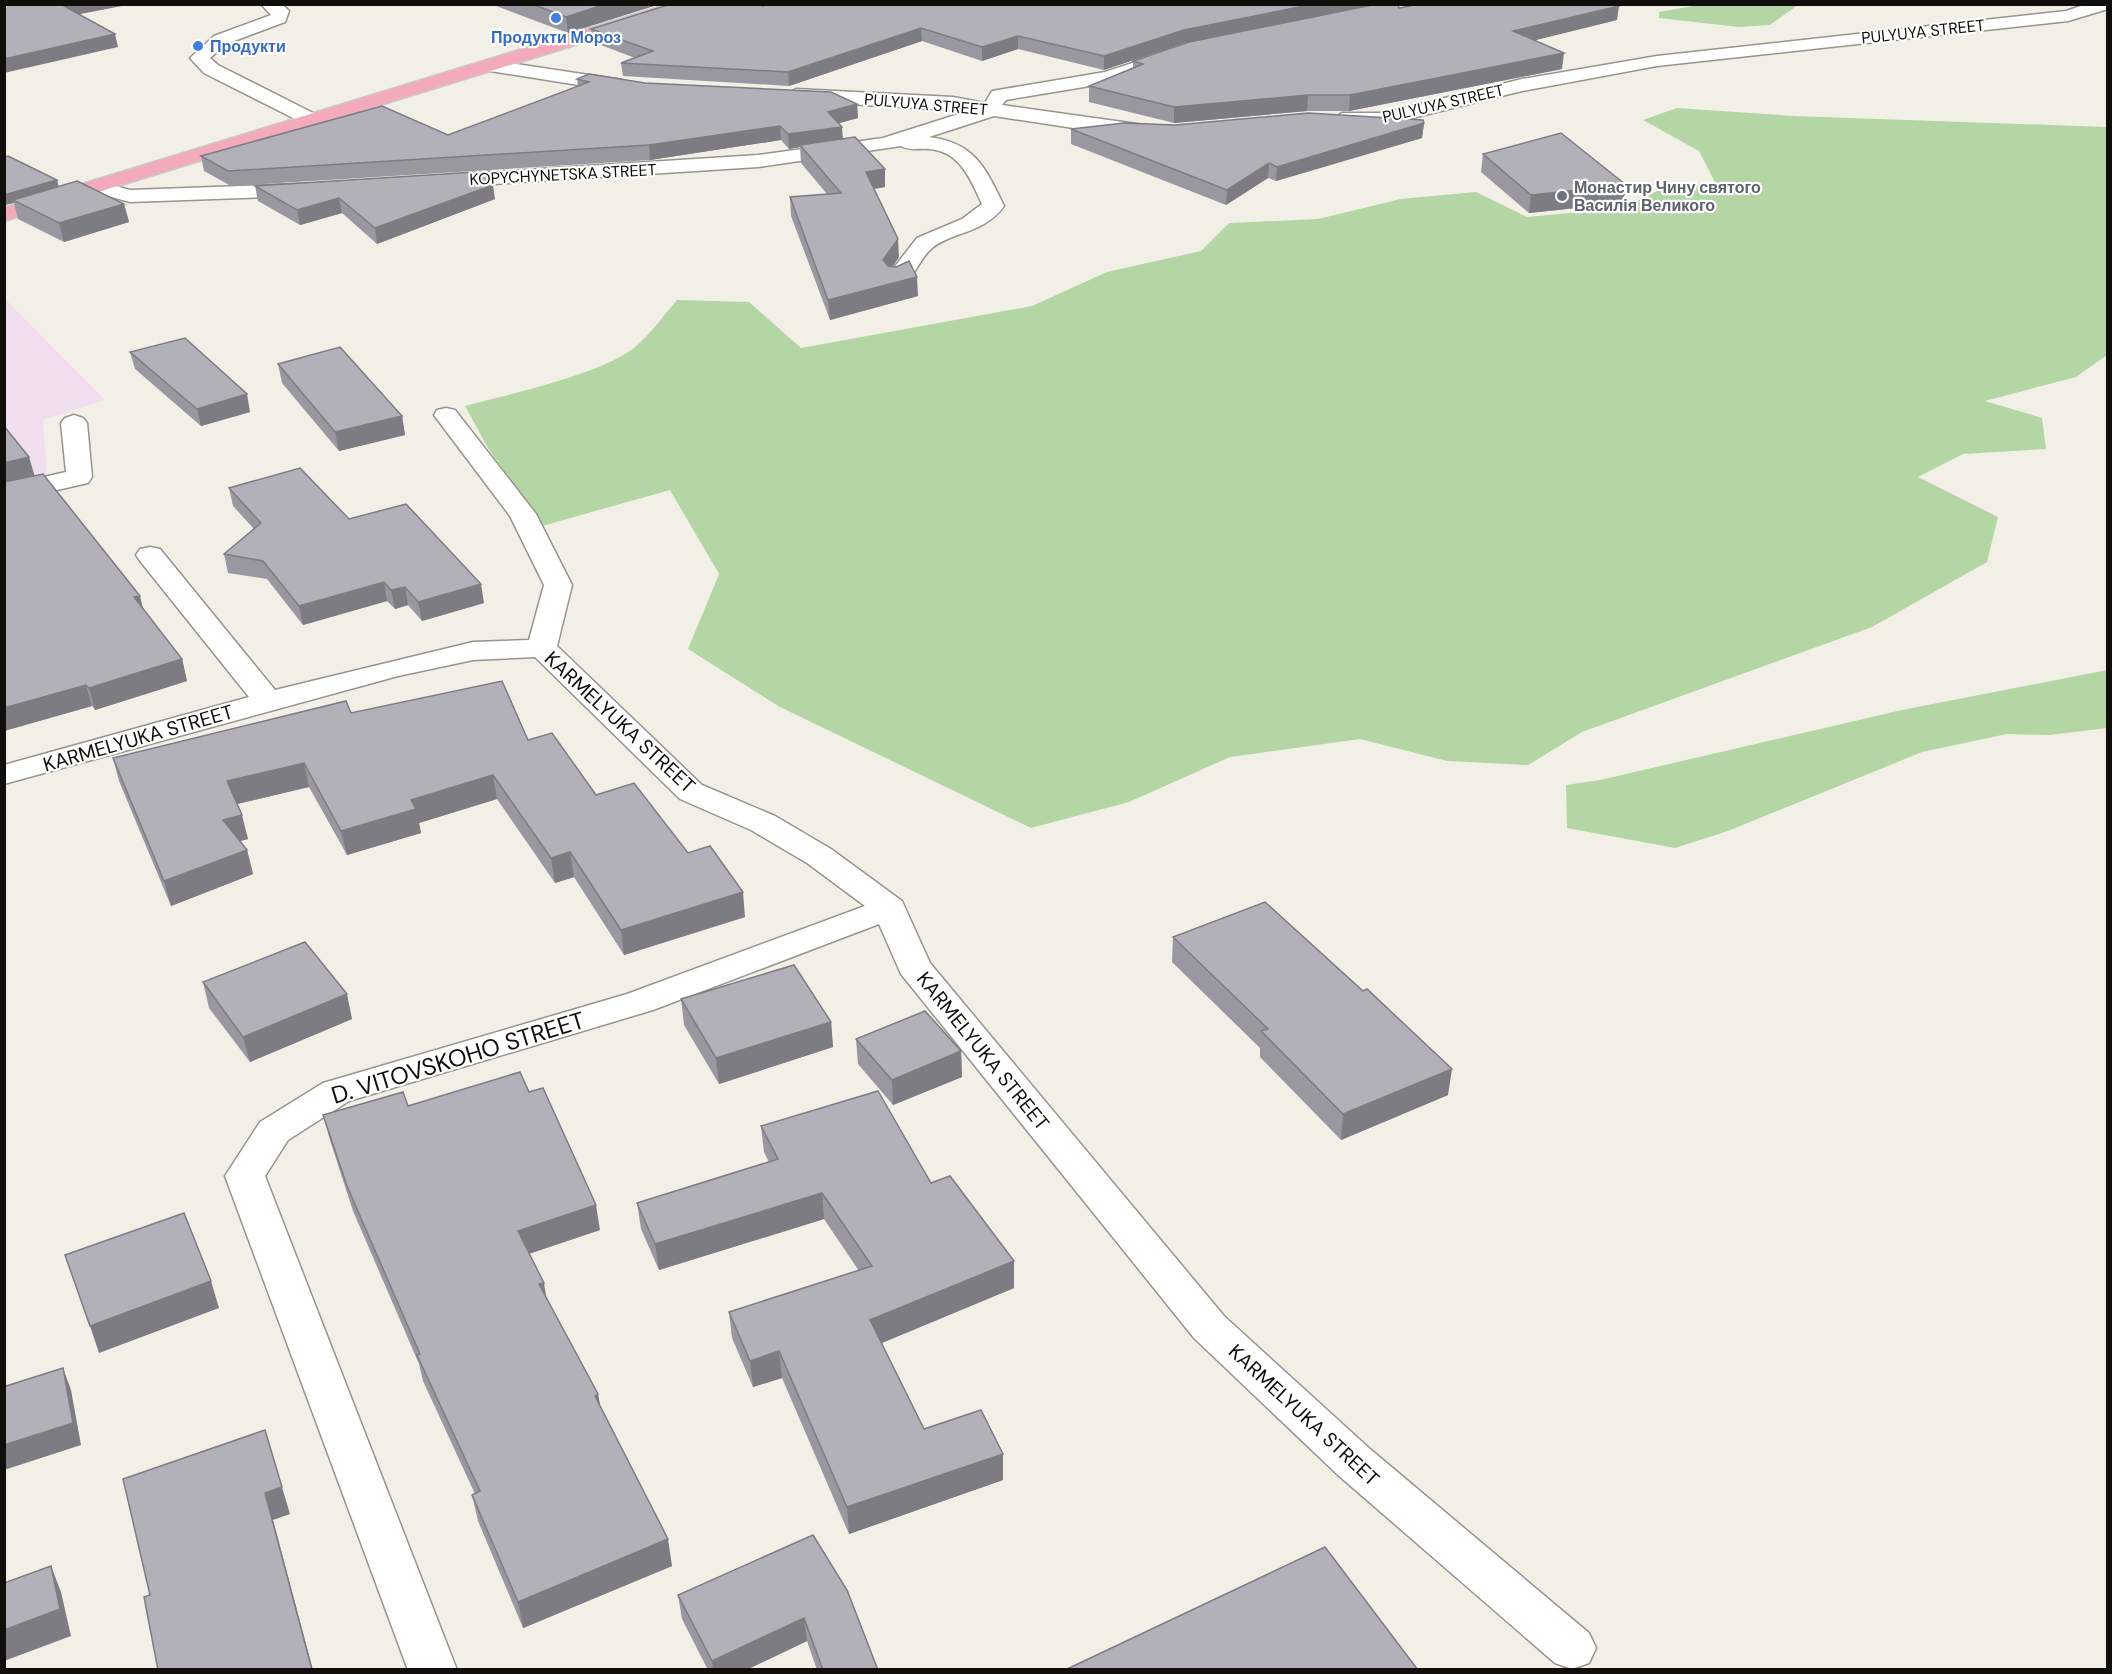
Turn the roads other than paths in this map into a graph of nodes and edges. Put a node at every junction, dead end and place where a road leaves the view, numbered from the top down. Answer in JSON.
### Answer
{"nodes":[{"id":1,"x":269,"y":4,"type":"edge"},
{"id":2,"x":689,"y":4,"type":"edge"},
{"id":3,"x":1414,"y":4,"type":"edge"},
{"id":4,"x":2107,"y":4,"type":"edge"},
{"id":5,"x":1337,"y":19,"type":"edge"},
{"id":6,"x":1184,"y":50,"type":"edge"},
{"id":7,"x":490,"y":66,"type":"junction"},
{"id":8,"x":637,"y":87,"type":"edge"},
{"id":9,"x":778,"y":95,"type":"edge"},
{"id":10,"x":989,"y":111,"type":"junction"},
{"id":11,"x":1329,"y":119,"type":"edge"},
{"id":12,"x":312,"y":120,"type":"junction"},
{"id":13,"x":1163,"y":130,"type":"edge"},
{"id":14,"x":886,"y":144,"type":"junction"},
{"id":15,"x":430,"y":182,"type":"edge"},
{"id":16,"x":96,"y":186,"type":"junction"},
{"id":17,"x":317,"y":189,"type":"edge"},
{"id":18,"x":4,"y":215,"type":"edge"},
{"id":19,"x":897,"y":278,"type":"edge"},
{"id":20,"x":446,"y":415,"type":"dead end"},
{"id":21,"x":74,"y":423,"type":"dead end"},
{"id":22,"x":4,"y":494,"type":"edge"},
{"id":23,"x":150,"y":555,"type":"dead end"},
{"id":24,"x":542,"y":648,"type":"junction"},
{"id":25,"x":268,"y":700,"type":"junction"},
{"id":26,"x":4,"y":775,"type":"edge"},
{"id":27,"x":891,"y":908,"type":"junction"},
{"id":28,"x":1572,"y":1648,"type":"dead end"},
{"id":29,"x":433,"y":1670,"type":"edge"}],
"edges":[{"from":1,"to":12,"type":"street"},
{"from":2,"to":7,"type":"main road"},
{"from":3,"to":5,"type":"street"},
{"from":4,"to":11,"type":"street","name":"PULYUYA STREET"},
{"from":6,"to":10,"type":"street"},
{"from":7,"to":8,"type":"street"},
{"from":7,"to":12,"type":"main road"},
{"from":9,"to":10,"type":"street","name":"PULYUYA STREET"},
{"from":10,"to":13,"type":"street","name":"PULYUYA STREET"},
{"from":10,"to":14,"type":"street","name":"KOPYCHYNETSKA STREET"},
{"from":12,"to":16,"type":"main road"},
{"from":14,"to":15,"type":"street","name":"KOPYCHYNETSKA STREET"},
{"from":14,"to":19,"type":"street"},
{"from":16,"to":17,"type":"street"},
{"from":16,"to":18,"type":"main road"},
{"from":20,"to":24,"type":"street"},
{"from":21,"to":22,"type":"street"},
{"from":23,"to":25,"type":"street"},
{"from":24,"to":25,"type":"street","name":"KARMELYUKA STREET"},
{"from":24,"to":27,"type":"street","name":"KARMELYUKA STREET"},
{"from":25,"to":26,"type":"street","name":"KARMELYUKA STREET"},
{"from":27,"to":28,"type":"street","name":"KARMELYUKA STREET"},
{"from":27,"to":29,"type":"street","name":"D. VITOVSKOHO STREET"}]}
